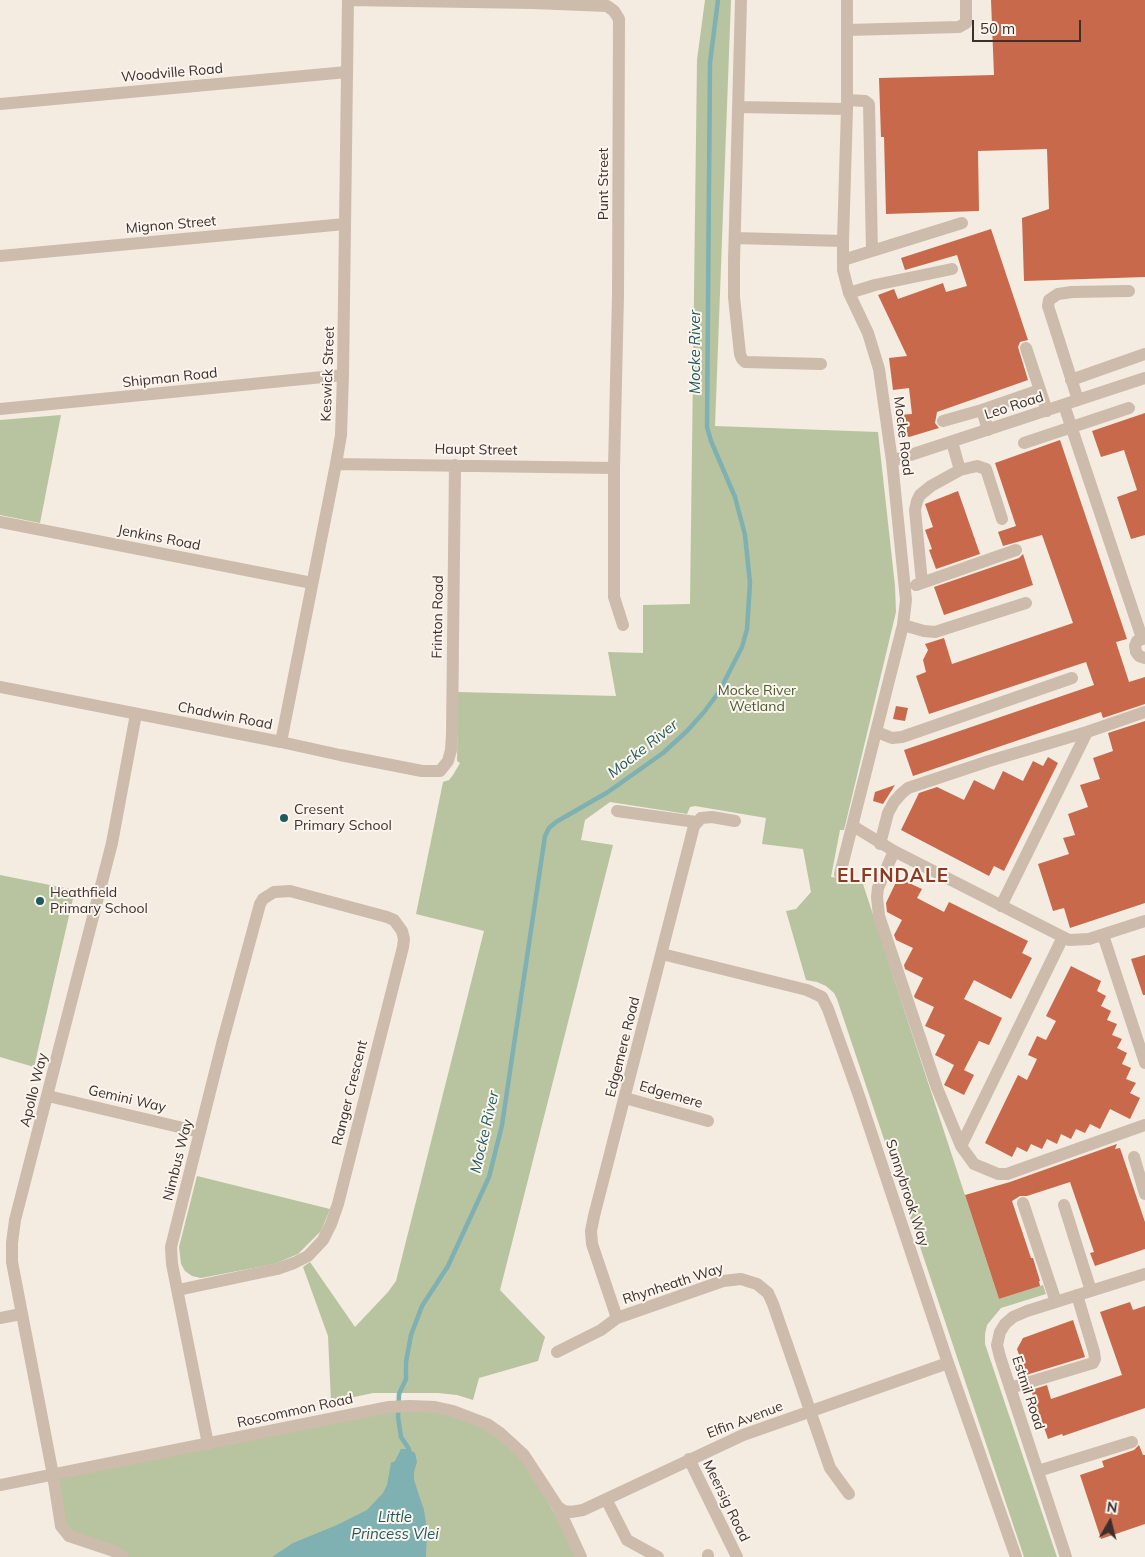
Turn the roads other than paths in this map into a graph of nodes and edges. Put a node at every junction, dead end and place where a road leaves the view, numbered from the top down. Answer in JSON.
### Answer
{"nodes":[{"id":1,"x":348,"y":0,"type":"edge"},
{"id":2,"x":741,"y":0,"type":"edge"},
{"id":3,"x":847,"y":0,"type":"edge"},
{"id":4,"x":966,"y":0,"type":"edge"},
{"id":5,"x":533,"y":1,"type":"edge"},
{"id":6,"x":847,"y":30,"type":"junction"},
{"id":7,"x":348,"y":72,"type":"junction"},
{"id":8,"x":0,"y":104,"type":"edge"},
{"id":9,"x":847,"y":105,"type":"junction"},
{"id":10,"x":738,"y":107,"type":"junction"},
{"id":11,"x":962,"y":223,"type":"dead end"},
{"id":12,"x":345,"y":224,"type":"junction"},
{"id":13,"x":735,"y":238,"type":"junction"},
{"id":14,"x":843,"y":241,"type":"junction"},
{"id":15,"x":872,"y":251,"type":"junction"},
{"id":16,"x":0,"y":256,"type":"edge"},
{"id":17,"x":843,"y":260,"type":"junction"},
{"id":18,"x":952,"y":269,"type":"dead end"},
{"id":19,"x":1129,"y":291,"type":"dead end"},
{"id":20,"x":849,"y":293,"type":"junction"},
{"id":21,"x":1026,"y":348,"type":"dead end"},
{"id":22,"x":1145,"y":354,"type":"edge"},
{"id":23,"x":821,"y":364,"type":"dead end"},
{"id":24,"x":343,"y":376,"type":"junction"},
{"id":25,"x":1145,"y":378,"type":"edge"},
{"id":26,"x":1072,"y":380,"type":"junction"},
{"id":27,"x":1040,"y":390,"type":"junction"},
{"id":28,"x":1078,"y":400,"type":"junction"},
{"id":29,"x":1064,"y":405,"type":"junction"},
{"id":30,"x":1129,"y":408,"type":"dead end"},
{"id":31,"x":0,"y":409,"type":"edge"},
{"id":32,"x":982,"y":410,"type":"junction"},
{"id":33,"x":1047,"y":411,"type":"junction"},
{"id":34,"x":943,"y":421,"type":"dead end"},
{"id":35,"x":1071,"y":426,"type":"junction"},
{"id":36,"x":988,"y":430,"type":"junction"},
{"id":37,"x":952,"y":442,"type":"junction"},
{"id":38,"x":1024,"y":443,"type":"dead end"},
{"id":39,"x":892,"y":461,"type":"junction"},
{"id":40,"x":336,"y":464,"type":"junction"},
{"id":41,"x":455,"y":465,"type":"junction"},
{"id":42,"x":614,"y":468,"type":"junction"},
{"id":43,"x":960,"y":470,"type":"junction"},
{"id":44,"x":1002,"y":519,"type":"dead end"},
{"id":45,"x":0,"y":522,"type":"edge"},
{"id":46,"x":1016,"y":550,"type":"dead end"},
{"id":47,"x":312,"y":583,"type":"junction"},
{"id":48,"x":922,"y":583,"type":"junction"},
{"id":49,"x":906,"y":586,"type":"junction"},
{"id":50,"x":1026,"y":603,"type":"dead end"},
{"id":51,"x":623,"y":625,"type":"dead end"},
{"id":52,"x":903,"y":625,"type":"junction"},
{"id":53,"x":1143,"y":638,"type":"edge"},
{"id":54,"x":1145,"y":658,"type":"edge"},
{"id":55,"x":1072,"y":678,"type":"dead end"},
{"id":56,"x":0,"y":687,"type":"edge"},
{"id":57,"x":1145,"y":712,"type":"edge"},
{"id":58,"x":136,"y":714,"type":"junction"},
{"id":59,"x":877,"y":732,"type":"junction"},
{"id":60,"x":1087,"y":732,"type":"junction"},
{"id":61,"x":280,"y":742,"type":"junction"},
{"id":62,"x":444,"y":767,"type":"joint"},
{"id":63,"x":617,"y":811,"type":"dead end"},
{"id":64,"x":735,"y":821,"type":"dead end"},
{"id":65,"x":696,"y":822,"type":"junction"},
{"id":66,"x":853,"y":826,"type":"junction"},
{"id":67,"x":880,"y":844,"type":"junction"},
{"id":68,"x":894,"y":852,"type":"junction"},
{"id":69,"x":840,"y":874,"type":"dead end"},
{"id":70,"x":274,"y":892,"type":"joint"},
{"id":71,"x":1001,"y":906,"type":"junction"},
{"id":72,"x":1145,"y":921,"type":"edge"},
{"id":73,"x":1103,"y":935,"type":"junction"},
{"id":74,"x":1063,"y":937,"type":"junction"},
{"id":75,"x":662,"y":954,"type":"junction"},
{"id":76,"x":1145,"y":1063,"type":"edge"},
{"id":77,"x":48,"y":1096,"type":"junction"},
{"id":78,"x":625,"y":1098,"type":"junction"},
{"id":79,"x":708,"y":1121,"type":"dead end"},
{"id":80,"x":1145,"y":1125,"type":"edge"},
{"id":81,"x":200,"y":1132,"type":"junction"},
{"id":82,"x":961,"y":1146,"type":"junction"},
{"id":83,"x":1134,"y":1157,"type":"dead end"},
{"id":84,"x":1145,"y":1194,"type":"edge"},
{"id":85,"x":1023,"y":1203,"type":"dead end"},
{"id":86,"x":1064,"y":1205,"type":"dead end"},
{"id":87,"x":1145,"y":1274,"type":"edge"},
{"id":88,"x":178,"y":1290,"type":"junction"},
{"id":89,"x":1091,"y":1291,"type":"junction"},
{"id":90,"x":1077,"y":1295,"type":"junction"},
{"id":91,"x":1056,"y":1302,"type":"junction"},
{"id":92,"x":21,"y":1314,"type":"junction"},
{"id":93,"x":0,"y":1318,"type":"edge"},
{"id":94,"x":617,"y":1318,"type":"junction"},
{"id":95,"x":556,"y":1352,"type":"dead end"},
{"id":96,"x":948,"y":1363,"type":"junction"},
{"id":97,"x":1010,"y":1388,"type":"junction"},
{"id":98,"x":809,"y":1412,"type":"junction"},
{"id":99,"x":1132,"y":1442,"type":"dead end"},
{"id":100,"x":208,"y":1444,"type":"junction"},
{"id":101,"x":689,"y":1459,"type":"junction"},
{"id":102,"x":1038,"y":1471,"type":"junction"},
{"id":103,"x":53,"y":1475,"type":"junction"},
{"id":104,"x":0,"y":1484,"type":"edge"},
{"id":105,"x":849,"y":1494,"type":"dead end"},
{"id":106,"x":606,"y":1499,"type":"junction"},
{"id":107,"x":558,"y":1507,"type":"junction"},
{"id":108,"x":123,"y":1557,"type":"edge"},
{"id":109,"x":581,"y":1557,"type":"edge"},
{"id":110,"x":658,"y":1557,"type":"edge"},
{"id":111,"x":737,"y":1557,"type":"edge"},
{"id":112,"x":1016,"y":1557,"type":"edge"},
{"id":113,"x":1066,"y":1557,"type":"edge"}],
"edges":[{"from":1,"to":5,"type":"street","name":"Punt Street"},
{"from":1,"to":7,"type":"street","name":"Keswick Street"},
{"from":2,"to":10,"type":"street"},
{"from":3,"to":6,"type":"street","name":"Mocke Road"},
{"from":4,"to":6,"type":"street"},
{"from":5,"to":42,"type":"street","name":"Punt Street"},
{"from":6,"to":9,"type":"street","name":"Mocke Road"},
{"from":7,"to":8,"type":"street","name":"Woodville Road"},
{"from":7,"to":12,"type":"street","name":"Keswick Street"},
{"from":9,"to":10,"type":"street"},
{"from":9,"to":14,"type":"street","name":"Mocke Road"},
{"from":9,"to":15,"type":"street"},
{"from":10,"to":13,"type":"street"},
{"from":11,"to":15,"type":"street"},
{"from":12,"to":16,"type":"street","name":"Mignon Street"},
{"from":12,"to":24,"type":"street","name":"Keswick Street"},
{"from":13,"to":14,"type":"street"},
{"from":13,"to":23,"type":"street"},
{"from":14,"to":17,"type":"street","name":"Mocke Road"},
{"from":15,"to":17,"type":"street"},
{"from":17,"to":20,"type":"street","name":"Mocke Road"},
{"from":18,"to":20,"type":"street"},
{"from":19,"to":26,"type":"street"},
{"from":20,"to":39,"type":"street","name":"Mocke Road"},
{"from":21,"to":27,"type":"street"},
{"from":22,"to":26,"type":"street"},
{"from":24,"to":31,"type":"street","name":"Shipman Road"},
{"from":24,"to":40,"type":"street","name":"Keswick Street"},
{"from":25,"to":28,"type":"street","name":"Leo Road"},
{"from":26,"to":28,"type":"street"},
{"from":27,"to":32,"type":"street"},
{"from":27,"to":33,"type":"street"},
{"from":28,"to":29,"type":"street","name":"Leo Road"},
{"from":29,"to":33,"type":"street","name":"Leo Road"},
{"from":29,"to":35,"type":"street"},
{"from":30,"to":35,"type":"street"},
{"from":32,"to":34,"type":"street"},
{"from":32,"to":36,"type":"street"},
{"from":33,"to":36,"type":"street","name":"Leo Road"},
{"from":35,"to":38,"type":"street"},
{"from":35,"to":53,"type":"street"},
{"from":36,"to":37,"type":"street","name":"Leo Road"},
{"from":37,"to":39,"type":"street","name":"Leo Road"},
{"from":37,"to":43,"type":"street"},
{"from":39,"to":49,"type":"street","name":"Mocke Road"},
{"from":40,"to":41,"type":"street","name":"Haupt Street"},
{"from":40,"to":47,"type":"street","name":"Keswick Street"},
{"from":41,"to":42,"type":"street","name":"Haupt Street"},
{"from":41,"to":62,"type":"street","name":"Frinton Road"},
{"from":42,"to":51,"type":"street","name":"Punt Street"},
{"from":43,"to":44,"type":"street"},
{"from":43,"to":48,"type":"street"},
{"from":45,"to":47,"type":"street","name":"Jenkins Road"},
{"from":46,"to":48,"type":"street"},
{"from":47,"to":61,"type":"street","name":"Keswick Street"},
{"from":48,"to":49,"type":"street"},
{"from":49,"to":52,"type":"street","name":"Mocke Road"},
{"from":50,"to":52,"type":"street"},
{"from":52,"to":59,"type":"street","name":"Mocke Road"},
{"from":53,"to":54,"type":"street"},
{"from":55,"to":59,"type":"street"},
{"from":56,"to":58,"type":"street","name":"Chadwin Road"},
{"from":57,"to":60,"type":"street"},
{"from":58,"to":61,"type":"street","name":"Chadwin Road"},
{"from":58,"to":77,"type":"street","name":"Apollo Way"},
{"from":59,"to":66,"type":"street","name":"Mocke Road"},
{"from":60,"to":67,"type":"street"},
{"from":60,"to":71,"type":"street"},
{"from":61,"to":62,"type":"street","name":"Chadwin Road"},
{"from":63,"to":65,"type":"street"},
{"from":64,"to":65,"type":"street"},
{"from":65,"to":75,"type":"street","name":"Edgemere Road"},
{"from":66,"to":67,"type":"street"},
{"from":66,"to":69,"type":"street","name":"Mocke Road"},
{"from":67,"to":68,"type":"street"},
{"from":68,"to":71,"type":"street"},
{"from":68,"to":82,"type":"street"},
{"from":70,"to":81,"type":"street","name":"Nimbus Way"},
{"from":70,"to":88,"type":"street","name":"Ranger Crescent"},
{"from":71,"to":74,"type":"street"},
{"from":72,"to":73,"type":"street"},
{"from":73,"to":74,"type":"street"},
{"from":73,"to":76,"type":"street"},
{"from":74,"to":82,"type":"street"},
{"from":75,"to":78,"type":"street","name":"Edgemere Road"},
{"from":75,"to":96,"type":"street","name":"Sunnybrook Way"},
{"from":77,"to":81,"type":"street","name":"Gemini Way"},
{"from":77,"to":92,"type":"street","name":"Apollo Way"},
{"from":78,"to":79,"type":"street","name":"Edgemere"},
{"from":78,"to":94,"type":"street","name":"Edgemere Road"},
{"from":80,"to":82,"type":"street"},
{"from":81,"to":88,"type":"street","name":"Nimbus Way"},
{"from":83,"to":84,"type":"street"},
{"from":85,"to":91,"type":"street"},
{"from":86,"to":89,"type":"street"},
{"from":87,"to":89,"type":"street","name":"Estmil Road"},
{"from":88,"to":100,"type":"street","name":"Nimbus Way"},
{"from":89,"to":90,"type":"street","name":"Estmil Road"},
{"from":90,"to":91,"type":"street","name":"Estmil Road"},
{"from":90,"to":97,"type":"street"},
{"from":91,"to":97,"type":"street","name":"Estmil Road"},
{"from":92,"to":93,"type":"street"},
{"from":92,"to":103,"type":"street","name":"Apollo Way"},
{"from":94,"to":95,"type":"street","name":"Rhynheath Way"},
{"from":94,"to":98,"type":"street","name":"Rhynheath Way"},
{"from":96,"to":98,"type":"street","name":"Elfin Avenue"},
{"from":96,"to":112,"type":"street","name":"Sunnybrook Way"},
{"from":97,"to":102,"type":"street","name":"Estmil Road"},
{"from":98,"to":101,"type":"street","name":"Elfin Avenue"},
{"from":98,"to":105,"type":"street","name":"Rhynheath Way"},
{"from":99,"to":102,"type":"street"},
{"from":100,"to":103,"type":"street","name":"Roscommon Road"},
{"from":100,"to":107,"type":"street","name":"Roscommon Road"},
{"from":101,"to":106,"type":"street","name":"Elfin Avenue"},
{"from":101,"to":111,"type":"street","name":"Meersig Road"},
{"from":102,"to":113,"type":"street","name":"Estmil Road"},
{"from":103,"to":104,"type":"street","name":"Roscommon Road"},
{"from":103,"to":108,"type":"street","name":"Apollo Way"},
{"from":106,"to":107,"type":"street","name":"Elfin Avenue"},
{"from":106,"to":110,"type":"street"},
{"from":107,"to":109,"type":"street","name":"Roscommon Road"}]}
